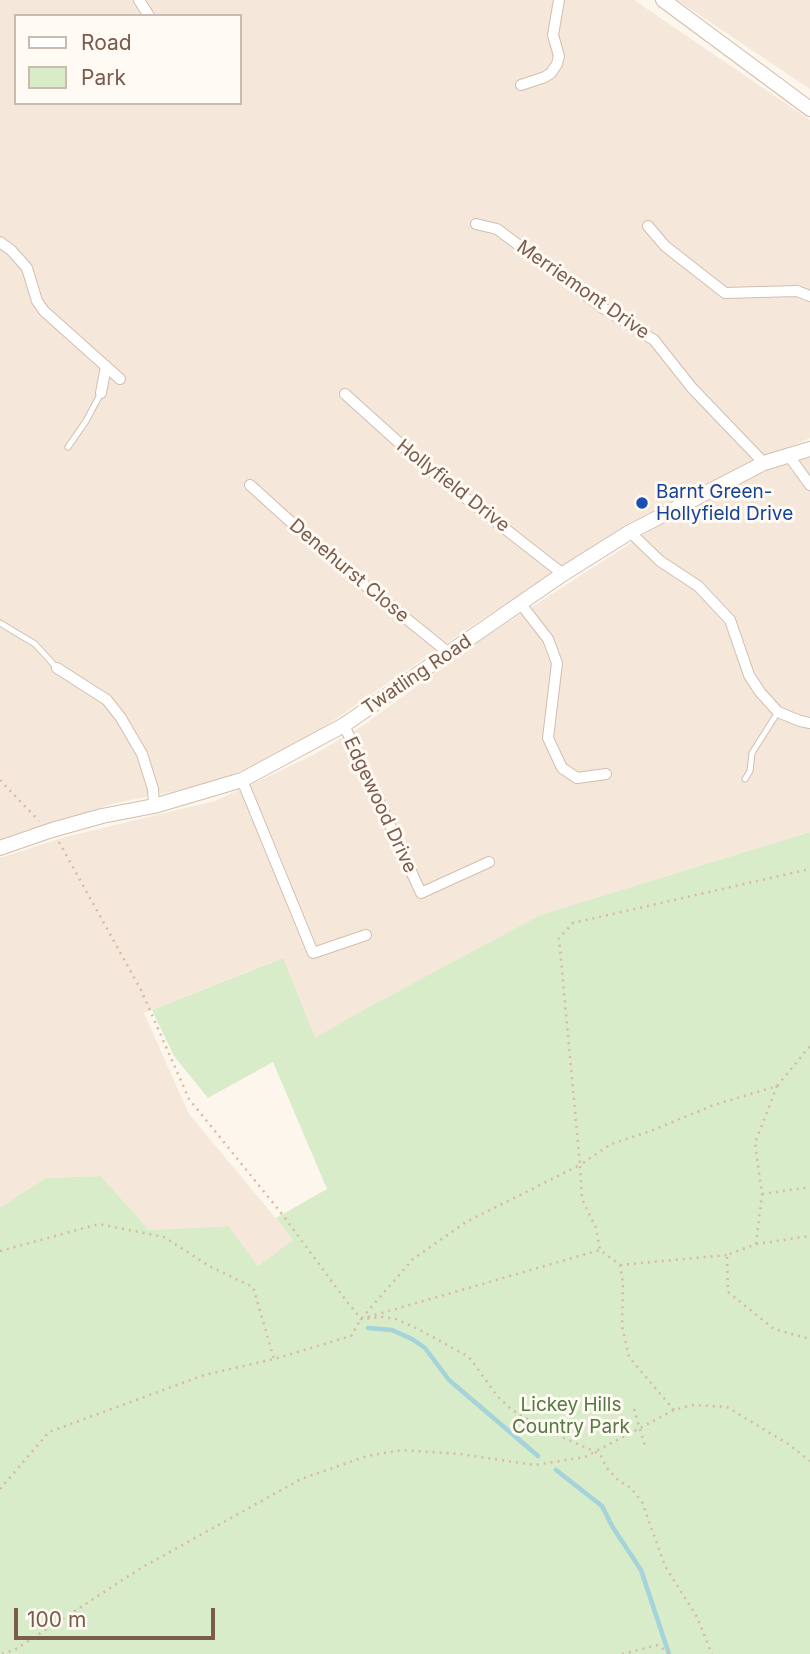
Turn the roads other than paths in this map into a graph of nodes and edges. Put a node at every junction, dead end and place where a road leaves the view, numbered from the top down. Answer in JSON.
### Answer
{"nodes":[{"id":1,"x":559,"y":0,"type":"edge"},
{"id":2,"x":663,"y":0,"type":"edge"},
{"id":3,"x":521,"y":85,"type":"dead end"},
{"id":4,"x":810,"y":109,"type":"edge"},
{"id":5,"x":476,"y":224,"type":"dead end"},
{"id":6,"x":648,"y":226,"type":"dead end"},
{"id":7,"x":0,"y":242,"type":"edge"},
{"id":8,"x":810,"y":296,"type":"edge"},
{"id":9,"x":106,"y":366,"type":"junction"},
{"id":10,"x":120,"y":379,"type":"dead end"},
{"id":11,"x":101,"y":393,"type":"joint"},
{"id":12,"x":345,"y":394,"type":"dead end"},
{"id":13,"x":68,"y":447,"type":"dead end"},
{"id":14,"x":810,"y":449,"type":"edge"},
{"id":15,"x":789,"y":456,"type":"junction"},
{"id":16,"x":764,"y":463,"type":"junction"},
{"id":17,"x":250,"y":485,"type":"dead end"},
{"id":18,"x":810,"y":485,"type":"edge"},
{"id":19,"x":630,"y":532,"type":"junction"},
{"id":20,"x":563,"y":574,"type":"junction"},
{"id":21,"x":520,"y":603,"type":"junction"},
{"id":22,"x":0,"y":623,"type":"edge"},
{"id":23,"x":450,"y":654,"type":"junction"},
{"id":24,"x":57,"y":668,"type":"joint"},
{"id":25,"x":778,"y":712,"type":"junction"},
{"id":26,"x":810,"y":723,"type":"edge"},
{"id":27,"x":344,"y":725,"type":"junction"},
{"id":28,"x":606,"y":774,"type":"dead end"},
{"id":29,"x":745,"y":779,"type":"dead end"},
{"id":30,"x":242,"y":780,"type":"junction"},
{"id":31,"x":154,"y":806,"type":"junction"},
{"id":32,"x":0,"y":848,"type":"edge"},
{"id":33,"x":489,"y":862,"type":"dead end"},
{"id":34,"x":366,"y":935,"type":"dead end"}],
"edges":[{"from":1,"to":3,"type":"street"},
{"from":2,"to":4,"type":"street"},
{"from":5,"to":16,"type":"street","name":"Merriemont Drive"},
{"from":6,"to":8,"type":"street"},
{"from":7,"to":9,"type":"street"},
{"from":9,"to":10,"type":"street"},
{"from":9,"to":11,"type":"street"},
{"from":11,"to":13,"type":"lane"},
{"from":12,"to":20,"type":"street","name":"Hollyfield Drive"},
{"from":14,"to":15,"type":"street","name":"Twatling Road"},
{"from":15,"to":16,"type":"street","name":"Twatling Road"},
{"from":15,"to":18,"type":"street"},
{"from":16,"to":19,"type":"street","name":"Twatling Road"},
{"from":17,"to":23,"type":"street","name":"Denehurst Close"},
{"from":19,"to":20,"type":"street","name":"Twatling Road"},
{"from":19,"to":25,"type":"street"},
{"from":20,"to":21,"type":"street","name":"Twatling Road"},
{"from":21,"to":23,"type":"street","name":"Twatling Road"},
{"from":21,"to":28,"type":"street"},
{"from":22,"to":24,"type":"lane"},
{"from":23,"to":27,"type":"street","name":"Twatling Road"},
{"from":24,"to":31,"type":"street"},
{"from":25,"to":26,"type":"street"},
{"from":25,"to":29,"type":"lane"},
{"from":27,"to":30,"type":"street","name":"Twatling Road"},
{"from":27,"to":33,"type":"street","name":"Edgewood Drive"},
{"from":30,"to":31,"type":"street","name":"Twatling Road"},
{"from":30,"to":34,"type":"street"},
{"from":31,"to":32,"type":"street","name":"Twatling Road"}]}
